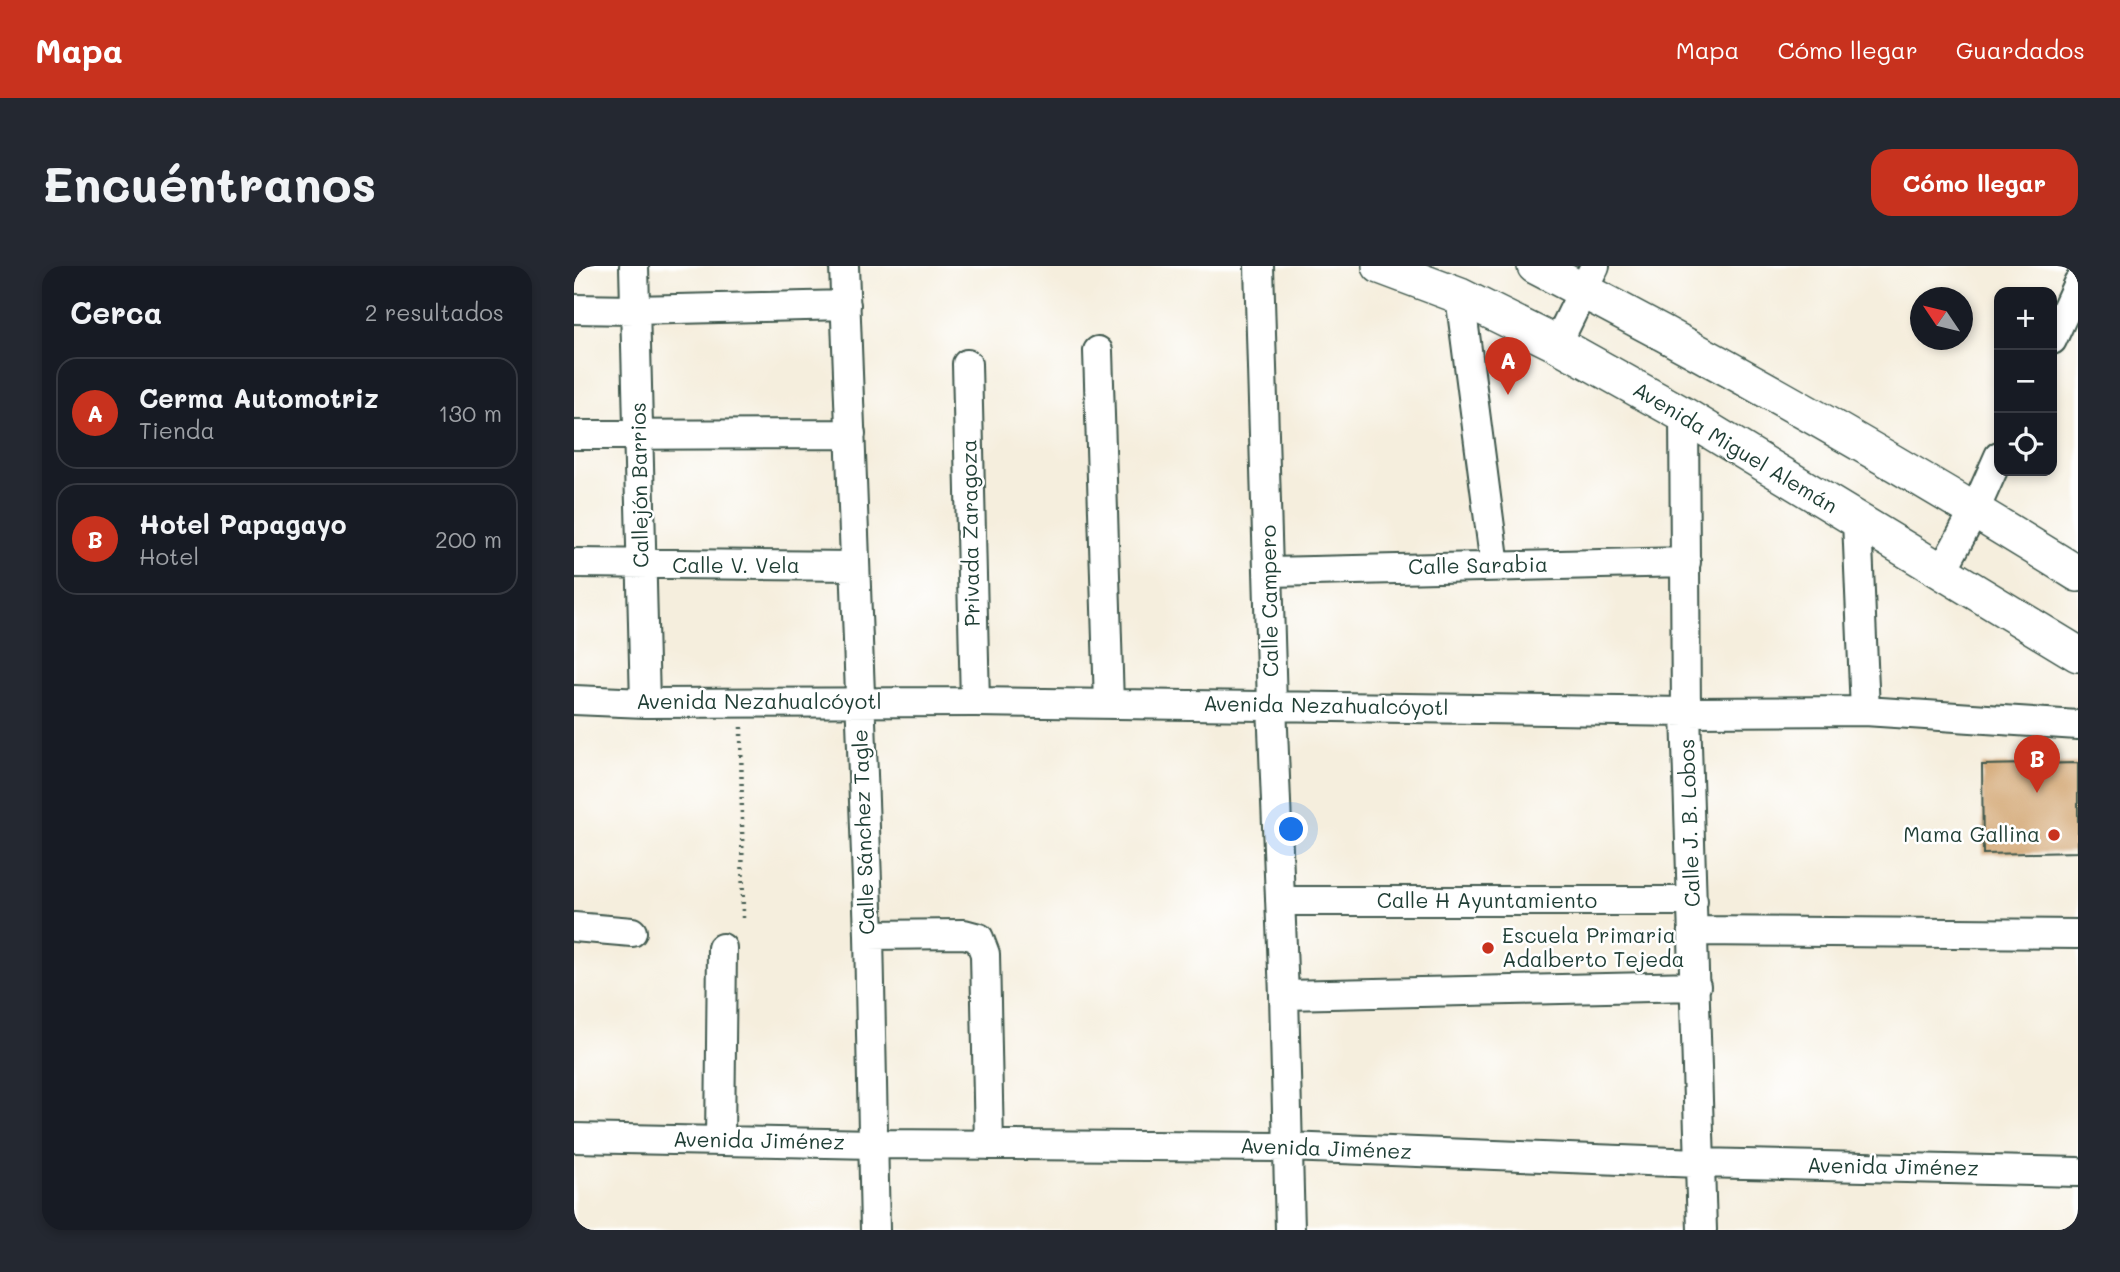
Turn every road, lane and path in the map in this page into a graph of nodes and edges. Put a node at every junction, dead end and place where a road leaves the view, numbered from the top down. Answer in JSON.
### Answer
{"nodes":[{"id":1,"x":634,"y":266,"type":"edge"},
{"id":2,"x":844,"y":266,"type":"edge"},
{"id":3,"x":1259,"y":266,"type":"edge"},
{"id":4,"x":1380,"y":266,"type":"edge"},
{"id":5,"x":1535,"y":266,"type":"edge"},
{"id":6,"x":1589,"y":278,"type":"edge"},
{"id":7,"x":2078,"y":283,"type":"edge"},
{"id":8,"x":1460,"y":296,"type":"junction"},
{"id":9,"x":846,"y":305,"type":"junction"},
{"id":10,"x":574,"y":309,"type":"edge"},
{"id":11,"x":634,"y":310,"type":"junction"},
{"id":12,"x":2057,"y":330,"type":"edge"},
{"id":13,"x":1557,"y":344,"type":"junction"},
{"id":14,"x":1098,"y":351,"type":"dead end"},
{"id":15,"x":967,"y":364,"type":"dead end"},
{"id":16,"x":1684,"y":415,"type":"junction"},
{"id":17,"x":851,"y":434,"type":"junction"},
{"id":18,"x":574,"y":435,"type":"edge"},
{"id":19,"x":639,"y":435,"type":"junction"},
{"id":20,"x":1994,"y":467,"type":"edge"},
{"id":21,"x":1975,"y":510,"type":"junction"},
{"id":22,"x":1857,"y":521,"type":"junction"},
{"id":23,"x":1686,"y":562,"type":"junction"},
{"id":24,"x":574,"y":563,"type":"edge"},
{"id":25,"x":642,"y":565,"type":"junction"},
{"id":26,"x":855,"y":566,"type":"junction"},
{"id":27,"x":1495,"y":566,"type":"junction"},
{"id":28,"x":1270,"y":572,"type":"junction"},
{"id":29,"x":1941,"y":573,"type":"junction"},
{"id":30,"x":2078,"y":573,"type":"edge"},
{"id":31,"x":2078,"y":654,"type":"edge"},
{"id":32,"x":574,"y":700,"type":"edge"},
{"id":33,"x":741,"y":702,"type":"junction"},
{"id":34,"x":859,"y":702,"type":"junction"},
{"id":35,"x":975,"y":702,"type":"junction"},
{"id":36,"x":645,"y":703,"type":"junction"},
{"id":37,"x":1109,"y":704,"type":"junction"},
{"id":38,"x":1272,"y":705,"type":"junction"},
{"id":39,"x":1865,"y":711,"type":"junction"},
{"id":40,"x":1686,"y":712,"type":"junction"},
{"id":41,"x":2078,"y":725,"type":"edge"},
{"id":42,"x":1280,"y":901,"type":"junction"},
{"id":43,"x":1693,"y":901,"type":"junction"},
{"id":44,"x":743,"y":920,"type":"dead end"},
{"id":45,"x":574,"y":927,"type":"edge"},
{"id":46,"x":1694,"y":931,"type":"junction"},
{"id":47,"x":632,"y":932,"type":"dead end"},
{"id":48,"x":2078,"y":934,"type":"edge"},
{"id":49,"x":869,"y":935,"type":"junction"},
{"id":50,"x":722,"y":948,"type":"dead end"},
{"id":51,"x":1696,"y":986,"type":"junction"},
{"id":52,"x":1284,"y":995,"type":"junction"},
{"id":53,"x":574,"y":1138,"type":"edge"},
{"id":54,"x":720,"y":1141,"type":"junction"},
{"id":55,"x":874,"y":1143,"type":"junction"},
{"id":56,"x":989,"y":1145,"type":"junction"},
{"id":57,"x":1287,"y":1147,"type":"junction"},
{"id":58,"x":1699,"y":1163,"type":"junction"},
{"id":59,"x":2078,"y":1172,"type":"edge"},
{"id":60,"x":875,"y":1230,"type":"edge"},
{"id":61,"x":1290,"y":1230,"type":"edge"},
{"id":62,"x":1702,"y":1230,"type":"edge"}],
"edges":[{"from":1,"to":11,"type":"street","name":"Callejón Barrios"},
{"from":2,"to":9,"type":"street","name":"Calle Sánchez Tagle"},
{"from":3,"to":28,"type":"street","name":"Calle Campero"},
{"from":4,"to":8,"type":"main road","name":"Avenida Miguel Alemán"},
{"from":5,"to":6,"type":"main road"},
{"from":6,"to":13,"type":"street"},
{"from":6,"to":21,"type":"main road"},
{"from":7,"to":12,"type":"street"},
{"from":8,"to":13,"type":"main road","name":"Avenida Miguel Alemán"},
{"from":8,"to":27,"type":"street"},
{"from":9,"to":11,"type":"street"},
{"from":9,"to":17,"type":"street","name":"Calle Sánchez Tagle"},
{"from":10,"to":11,"type":"street"},
{"from":11,"to":19,"type":"street","name":"Callejón Barrios"},
{"from":13,"to":16,"type":"main road","name":"Avenida Miguel Alemán"},
{"from":14,"to":37,"type":"street"},
{"from":15,"to":35,"type":"street","name":"Privada Zaragoza"},
{"from":16,"to":22,"type":"main road","name":"Avenida Miguel Alemán"},
{"from":16,"to":23,"type":"street","name":"Calle J. B. Lobos"},
{"from":17,"to":19,"type":"street"},
{"from":17,"to":26,"type":"street","name":"Calle Sánchez Tagle"},
{"from":18,"to":19,"type":"street"},
{"from":19,"to":25,"type":"street","name":"Callejón Barrios"},
{"from":20,"to":21,"type":"street"},
{"from":21,"to":29,"type":"street"},
{"from":21,"to":30,"type":"main road"},
{"from":22,"to":29,"type":"main road","name":"Avenida Miguel Alemán"},
{"from":22,"to":39,"type":"street"},
{"from":23,"to":27,"type":"street","name":"Calle Sarabia"},
{"from":23,"to":40,"type":"street","name":"Calle J. B. Lobos"},
{"from":24,"to":25,"type":"street","name":"Calle V. Vela"},
{"from":25,"to":26,"type":"street","name":"Calle V. Vela"},
{"from":25,"to":36,"type":"street","name":"Callejón Barrios"},
{"from":26,"to":34,"type":"street","name":"Calle Sánchez Tagle"},
{"from":27,"to":28,"type":"street","name":"Calle Sarabia"},
{"from":28,"to":38,"type":"street","name":"Calle Campero"},
{"from":29,"to":31,"type":"main road","name":"Avenida Miguel Alemán"},
{"from":32,"to":36,"type":"street","name":"Avenida Nezahualcóyotl"},
{"from":33,"to":34,"type":"street","name":"Avenida Nezahualcóyotl"},
{"from":33,"to":36,"type":"street","name":"Avenida Nezahualcóyotl"},
{"from":33,"to":44,"type":"path"},
{"from":34,"to":35,"type":"street","name":"Avenida Nezahualcóyotl"},
{"from":34,"to":49,"type":"street","name":"Calle Sánchez Tagle"},
{"from":35,"to":37,"type":"street","name":"Avenida Nezahualcóyotl"},
{"from":37,"to":38,"type":"street","name":"Avenida Nezahualcóyotl"},
{"from":38,"to":40,"type":"street","name":"Avenida Nezahualcóyotl"},
{"from":38,"to":42,"type":"street","name":"Calle Campero"},
{"from":39,"to":40,"type":"street","name":"Avenida Nezahualcóyotl"},
{"from":39,"to":41,"type":"street","name":"Avenida Nezahualcóyotl"},
{"from":40,"to":43,"type":"street","name":"Calle J. B. Lobos"},
{"from":42,"to":43,"type":"street","name":"Calle H Ayuntamiento"},
{"from":42,"to":52,"type":"street","name":"Calle Campero"},
{"from":43,"to":46,"type":"street","name":"Calle J. B. Lobos"},
{"from":45,"to":47,"type":"street"},
{"from":46,"to":48,"type":"street"},
{"from":46,"to":51,"type":"street","name":"Calle J. B. Lobos"},
{"from":49,"to":55,"type":"street","name":"Calle Sánchez Tagle"},
{"from":49,"to":56,"type":"street"},
{"from":50,"to":54,"type":"street"},
{"from":51,"to":52,"type":"street"},
{"from":51,"to":58,"type":"street","name":"Calle J. B. Lobos"},
{"from":52,"to":57,"type":"street","name":"Calle Campero"},
{"from":53,"to":54,"type":"street","name":"Avenida Jiménez"},
{"from":54,"to":55,"type":"street","name":"Avenida Jiménez"},
{"from":55,"to":56,"type":"street","name":"Avenida Jiménez"},
{"from":55,"to":60,"type":"street","name":"Calle Sánchez Tagle"},
{"from":56,"to":57,"type":"street","name":"Avenida Jiménez"},
{"from":57,"to":58,"type":"street","name":"Avenida Jiménez"},
{"from":57,"to":61,"type":"street","name":"Calle Campero"},
{"from":58,"to":59,"type":"street","name":"Avenida Jiménez"},
{"from":58,"to":62,"type":"street","name":"Calle J. B. Lobos"}]}
